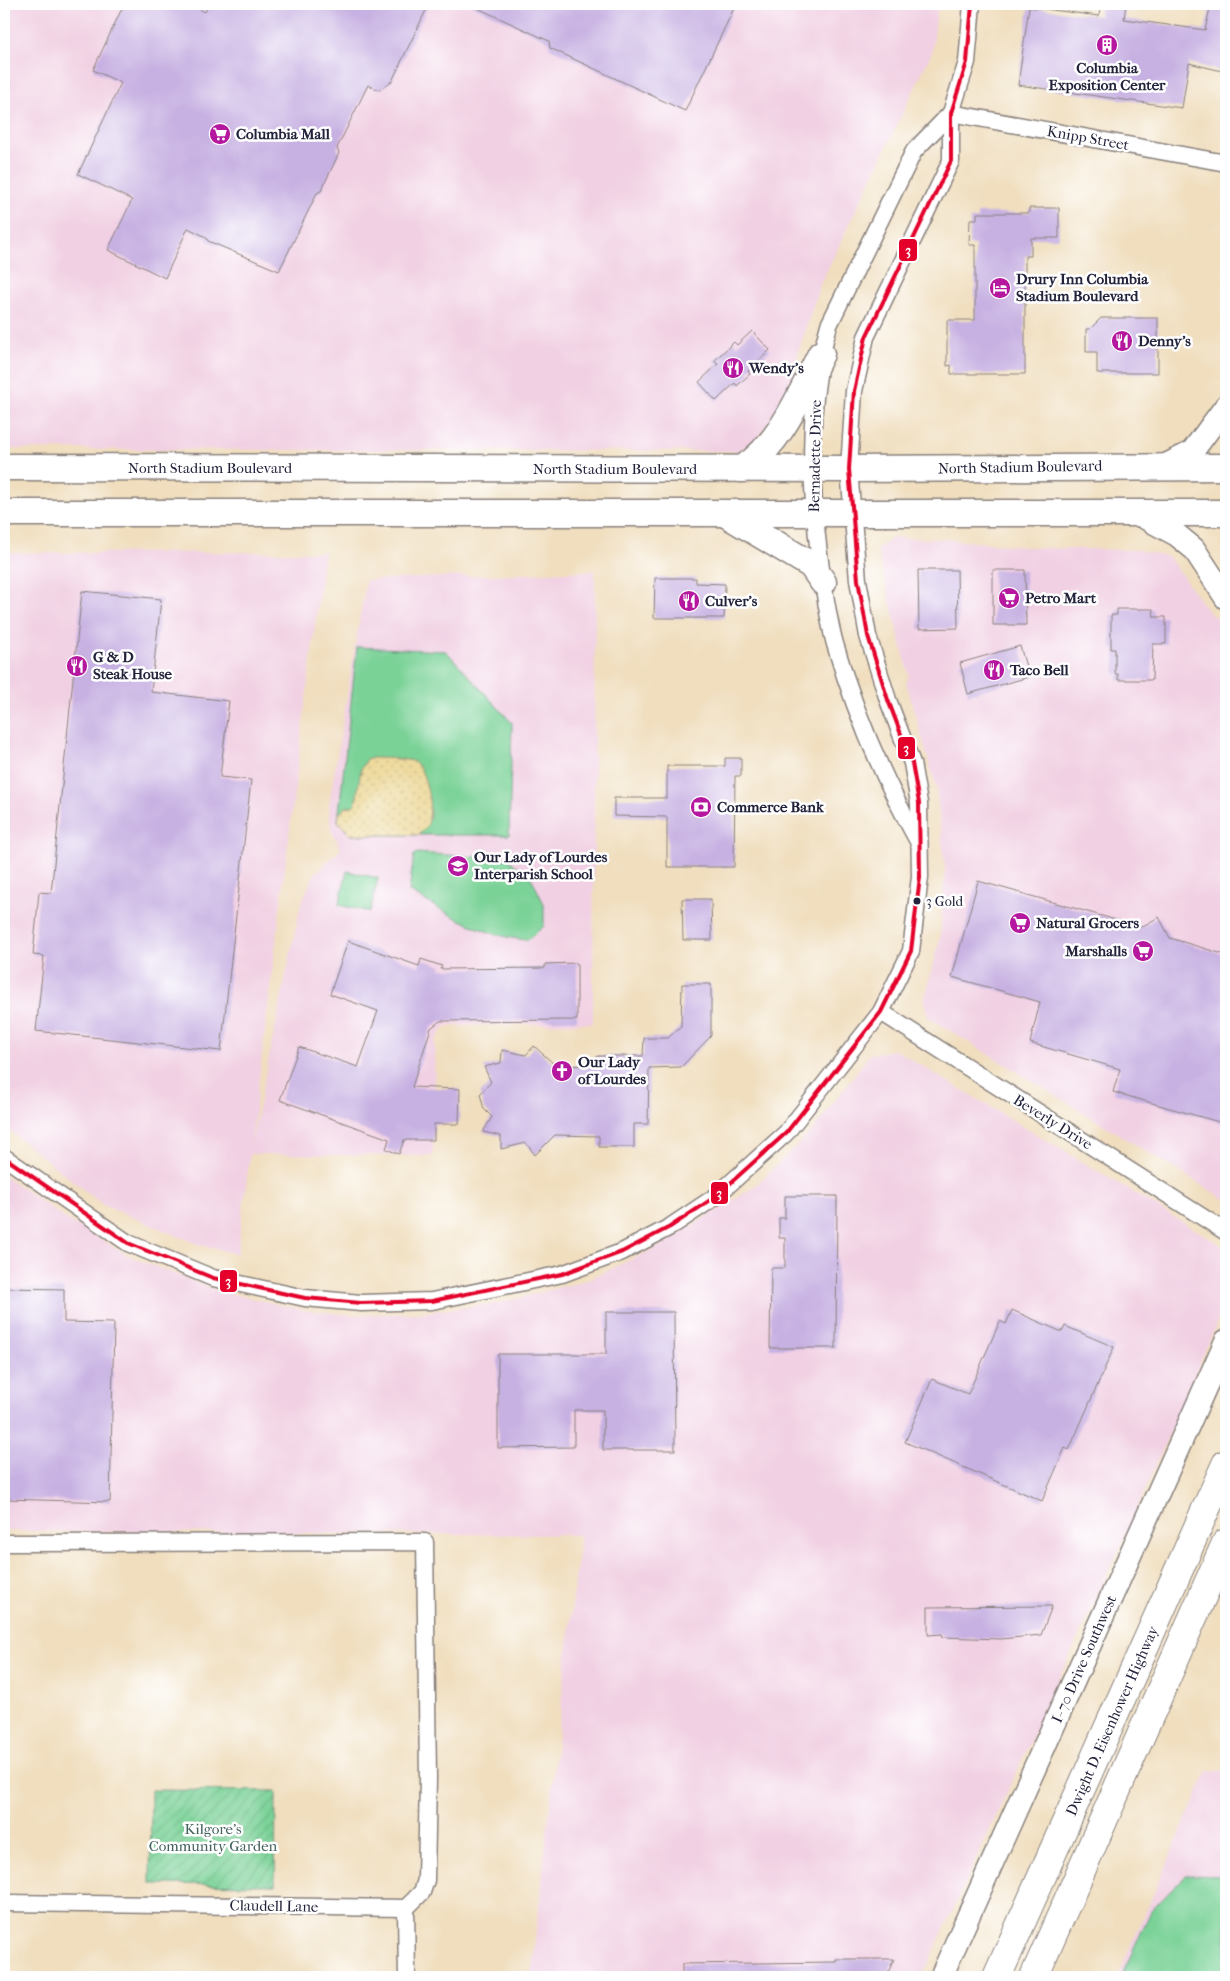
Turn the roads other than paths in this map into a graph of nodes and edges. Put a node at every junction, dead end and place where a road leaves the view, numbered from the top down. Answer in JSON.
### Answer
{"nodes":[{"id":1,"x":972,"y":4,"type":"edge"},
{"id":2,"x":950,"y":113,"type":"junction"},
{"id":3,"x":1226,"y":163,"type":"edge"},
{"id":4,"x":821,"y":354,"type":"junction"},
{"id":5,"x":1226,"y":406,"type":"edge"},
{"id":6,"x":1164,"y":466,"type":"junction"},
{"id":7,"x":1226,"y":466,"type":"edge"},
{"id":8,"x":4,"y":467,"type":"edge"},
{"id":9,"x":742,"y":469,"type":"junction"},
{"id":10,"x":812,"y":469,"type":"junction"},
{"id":11,"x":849,"y":469,"type":"junction"},
{"id":12,"x":4,"y":513,"type":"edge"},
{"id":13,"x":725,"y":513,"type":"junction"},
{"id":14,"x":1226,"y":513,"type":"edge"},
{"id":15,"x":813,"y":514,"type":"junction"},
{"id":16,"x":851,"y":514,"type":"junction"},
{"id":17,"x":1138,"y":514,"type":"junction"},
{"id":18,"x":823,"y":582,"type":"junction"},
{"id":19,"x":1226,"y":598,"type":"edge"},
{"id":20,"x":920,"y":845,"type":"junction"},
{"id":21,"x":881,"y":1012,"type":"junction"},
{"id":22,"x":4,"y":1157,"type":"edge"},
{"id":23,"x":1226,"y":1232,"type":"edge"},
{"id":24,"x":1226,"y":1341,"type":"edge"},
{"id":25,"x":1226,"y":1464,"type":"edge"},
{"id":26,"x":4,"y":1543,"type":"edge"},
{"id":27,"x":1226,"y":1543,"type":"edge"},
{"id":28,"x":4,"y":1902,"type":"edge"},
{"id":29,"x":406,"y":1908,"type":"junction"},
{"id":30,"x":407,"y":1977,"type":"edge"},
{"id":31,"x":941,"y":1977,"type":"edge"},
{"id":32,"x":997,"y":1977,"type":"edge"},
{"id":33,"x":1034,"y":1977,"type":"edge"}],
"edges":[{"from":1,"to":2,"type":"street","name":"Bernadette Drive"},
{"from":2,"to":3,"type":"street","name":"Knipp Street"},
{"from":2,"to":4,"type":"street","name":"Bernadette Drive"},
{"from":2,"to":11,"type":"street","name":"Bernadette Drive"},
{"from":4,"to":9,"type":"main road"},
{"from":4,"to":10,"type":"street","name":"Bernadette Drive"},
{"from":5,"to":6,"type":"street"},
{"from":6,"to":7,"type":"main road","name":"North Stadium Boulevard"},
{"from":6,"to":11,"type":"main road","name":"North Stadium Boulevard"},
{"from":8,"to":9,"type":"main road","name":"North Stadium Boulevard"},
{"from":9,"to":10,"type":"main road","name":"North Stadium Boulevard"},
{"from":10,"to":11,"type":"main road","name":"North Stadium Boulevard"},
{"from":10,"to":15,"type":"street","name":"Bernadette Drive"},
{"from":11,"to":16,"type":"street","name":"Bernadette Drive"},
{"from":12,"to":13,"type":"main road"},
{"from":13,"to":15,"type":"main road"},
{"from":13,"to":18,"type":"main road"},
{"from":14,"to":17,"type":"main road"},
{"from":15,"to":16,"type":"main road"},
{"from":15,"to":18,"type":"street","name":"Bernadette Drive"},
{"from":16,"to":17,"type":"main road"},
{"from":16,"to":20,"type":"street","name":"Bernadette Drive"},
{"from":17,"to":19,"type":"street"},
{"from":18,"to":20,"type":"street","name":"Bernadette Drive"},
{"from":20,"to":21,"type":"street","name":"Bernadette Drive"},
{"from":21,"to":22,"type":"street","name":"Bernadette Drive"},
{"from":21,"to":23,"type":"street","name":"Beverly Drive"},
{"from":24,"to":31,"type":"street","name":"I- 70 Drive Southwest"},
{"from":25,"to":32,"type":"highway","name":"Dwight D. Eisenhower Highway"},
{"from":26,"to":29,"type":"street"},
{"from":27,"to":33,"type":"highway","name":"Dwight D. Eisenhower Highway"},
{"from":28,"to":29,"type":"street","name":"Claudell Lane"},
{"from":29,"to":30,"type":"street"}]}
